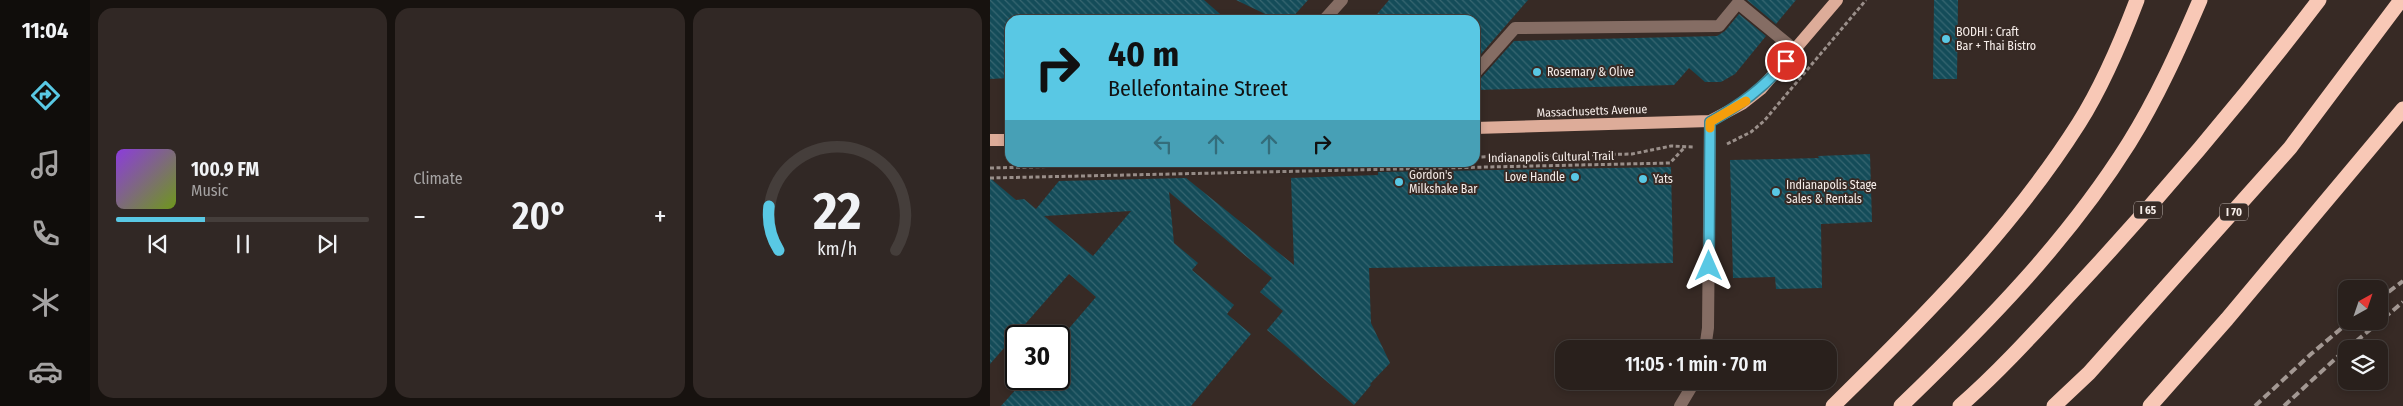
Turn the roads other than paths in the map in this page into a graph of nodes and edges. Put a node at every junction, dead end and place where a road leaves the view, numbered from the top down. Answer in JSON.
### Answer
{"nodes":[{"id":1,"x":1342,"y":0,"type":"edge"},
{"id":2,"x":1837,"y":0,"type":"edge"},
{"id":3,"x":2137,"y":0,"type":"edge"},
{"id":4,"x":2200,"y":0,"type":"edge"},
{"id":5,"x":2320,"y":0,"type":"edge"},
{"id":6,"x":2400,"y":2,"type":"edge"},
{"id":7,"x":1328,"y":15,"type":"edge"},
{"id":8,"x":1796,"y":50,"type":"junction"},
{"id":9,"x":1480,"y":67,"type":"edge"},
{"id":10,"x":2403,"y":109,"type":"edge"},
{"id":11,"x":1710,"y":122,"type":"junction"},
{"id":12,"x":1480,"y":128,"type":"edge"},
{"id":13,"x":990,"y":140,"type":"edge"},
{"id":14,"x":1005,"y":140,"type":"edge"},
{"id":15,"x":1706,"y":340,"type":"edge"},
{"id":16,"x":1690,"y":390,"type":"edge"},
{"id":17,"x":1680,"y":406,"type":"edge"},
{"id":18,"x":1833,"y":406,"type":"edge"},
{"id":19,"x":1901,"y":406,"type":"edge"},
{"id":20,"x":1960,"y":406,"type":"edge"},
{"id":21,"x":2054,"y":406,"type":"edge"},
{"id":22,"x":2150,"y":406,"type":"edge"}],
"edges":[{"from":1,"to":7,"type":"street"},
{"from":2,"to":8,"type":"main road"},
{"from":3,"to":18,"type":"highway"},
{"from":4,"to":19,"type":"highway"},
{"from":5,"to":20,"type":"highway","number":"I 65"},
{"from":6,"to":21,"type":"highway","number":"I 70"},
{"from":8,"to":9,"type":"street"},
{"from":8,"to":11,"type":"main road"},
{"from":10,"to":22,"type":"highway"},
{"from":11,"to":12,"type":"main road","name":"Massachusetts Avenue"},
{"from":11,"to":15,"type":"street"},
{"from":13,"to":14,"type":"main road"},
{"from":16,"to":17,"type":"street"}]}
